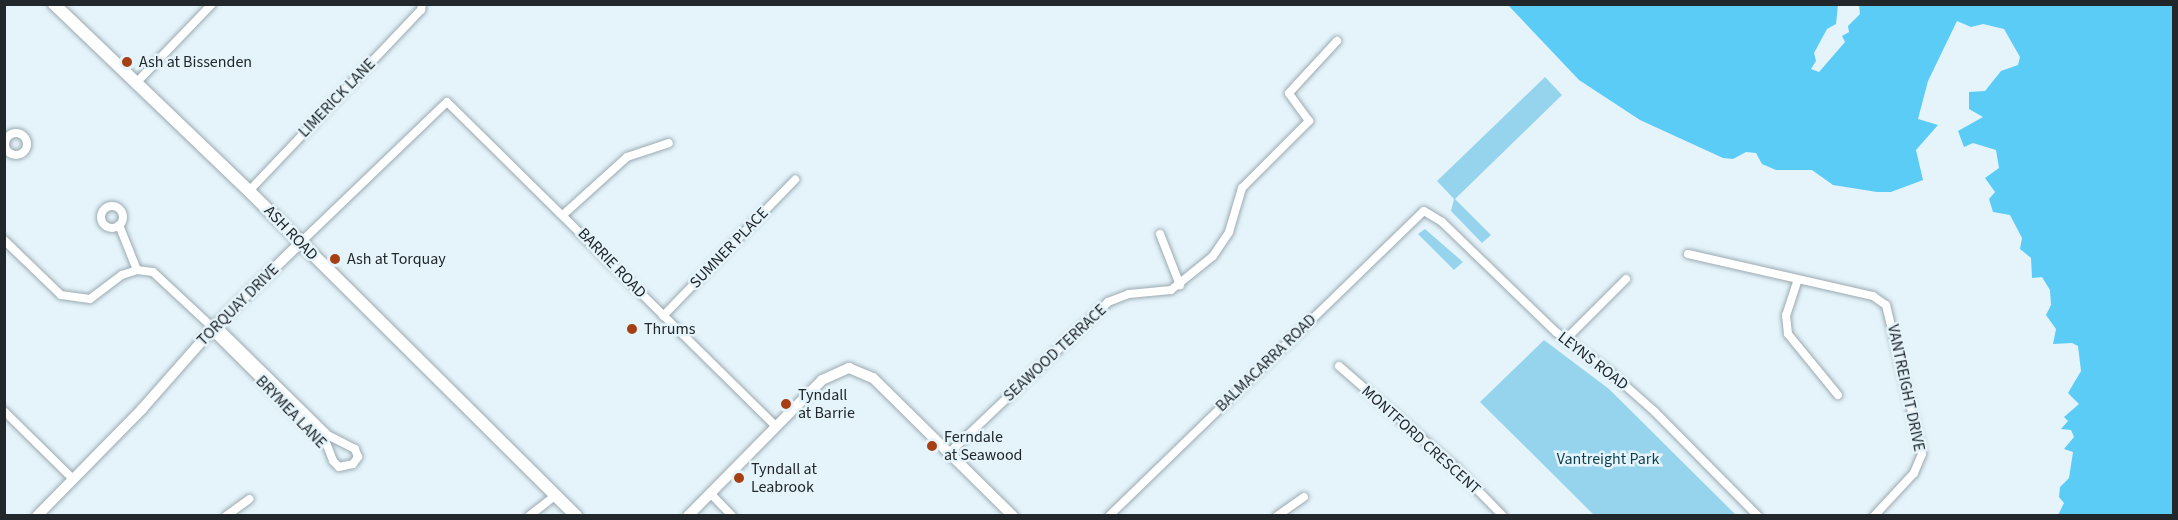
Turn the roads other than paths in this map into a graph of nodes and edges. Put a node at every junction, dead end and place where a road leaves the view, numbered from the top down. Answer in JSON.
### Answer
{"nodes":[{"id":1,"x":54,"y":4,"type":"edge"},
{"id":2,"x":212,"y":4,"type":"edge"},
{"id":3,"x":422,"y":4,"type":"edge"},
{"id":4,"x":1337,"y":41,"type":"dead end"},
{"id":5,"x":136,"y":82,"type":"junction"},
{"id":6,"x":447,"y":102,"type":"joint"},
{"id":7,"x":669,"y":142,"type":"dead end"},
{"id":8,"x":795,"y":180,"type":"dead end"},
{"id":9,"x":249,"y":191,"type":"junction"},
{"id":10,"x":1424,"y":211,"type":"joint"},
{"id":11,"x":564,"y":214,"type":"junction"},
{"id":12,"x":119,"y":225,"type":"dead end"},
{"id":13,"x":1160,"y":234,"type":"dead end"},
{"id":14,"x":4,"y":240,"type":"edge"},
{"id":15,"x":301,"y":242,"type":"junction"},
{"id":16,"x":1688,"y":254,"type":"dead end"},
{"id":17,"x":136,"y":270,"type":"junction"},
{"id":18,"x":1626,"y":279,"type":"dead end"},
{"id":19,"x":1797,"y":282,"type":"junction"},
{"id":20,"x":1180,"y":285,"type":"junction"},
{"id":21,"x":663,"y":316,"type":"junction"},
{"id":22,"x":214,"y":328,"type":"junction"},
{"id":23,"x":1566,"y":339,"type":"junction"},
{"id":24,"x":1338,"y":366,"type":"dead end"},
{"id":25,"x":1838,"y":395,"type":"dead end"},
{"id":26,"x":4,"y":411,"type":"edge"},
{"id":27,"x":776,"y":427,"type":"junction"},
{"id":28,"x":949,"y":453,"type":"junction"},
{"id":29,"x":73,"y":479,"type":"junction"},
{"id":30,"x":710,"y":493,"type":"junction"},
{"id":31,"x":556,"y":495,"type":"junction"},
{"id":32,"x":1304,"y":496,"type":"dead end"},
{"id":33,"x":249,"y":499,"type":"dead end"},
{"id":34,"x":37,"y":516,"type":"edge"},
{"id":35,"x":226,"y":516,"type":"edge"},
{"id":36,"x":529,"y":516,"type":"edge"},
{"id":37,"x":576,"y":516,"type":"edge"},
{"id":38,"x":688,"y":516,"type":"edge"},
{"id":39,"x":732,"y":516,"type":"edge"},
{"id":40,"x":1013,"y":516,"type":"edge"},
{"id":41,"x":1109,"y":516,"type":"edge"},
{"id":42,"x":1277,"y":516,"type":"edge"},
{"id":43,"x":1503,"y":516,"type":"edge"},
{"id":44,"x":1758,"y":516,"type":"edge"},
{"id":45,"x":1874,"y":516,"type":"edge"}],
"edges":[{"from":1,"to":5,"type":"main road","name":"ASH ROAD"},
{"from":2,"to":5,"type":"street"},
{"from":3,"to":9,"type":"street","name":"LIMERICK LANE"},
{"from":4,"to":20,"type":"street","name":"SEAWOOD TERRACE"},
{"from":5,"to":9,"type":"main road","name":"ASH ROAD"},
{"from":6,"to":11,"type":"street","name":"BARRIE ROAD"},
{"from":6,"to":15,"type":"street","name":"TORQUAY DRIVE"},
{"from":7,"to":11,"type":"street"},
{"from":8,"to":21,"type":"street","name":"SUMNER PLACE"},
{"from":9,"to":15,"type":"main road","name":"ASH ROAD"},
{"from":10,"to":23,"type":"street","name":"LEYNS ROAD"},
{"from":10,"to":41,"type":"street","name":"BALMACARRA ROAD"},
{"from":11,"to":21,"type":"street","name":"BARRIE ROAD"},
{"from":12,"to":17,"type":"street"},
{"from":13,"to":20,"type":"street"},
{"from":14,"to":17,"type":"street"},
{"from":15,"to":22,"type":"street","name":"TORQUAY DRIVE"},
{"from":15,"to":31,"type":"main road","name":"ASH ROAD"},
{"from":16,"to":19,"type":"street","name":"VANTREIGHT DRIVE"},
{"from":17,"to":22,"type":"street"},
{"from":18,"to":23,"type":"street"},
{"from":19,"to":25,"type":"street"},
{"from":19,"to":45,"type":"street","name":"VANTREIGHT DRIVE"},
{"from":20,"to":28,"type":"street","name":"SEAWOOD TERRACE"},
{"from":21,"to":27,"type":"street","name":"BARRIE ROAD"},
{"from":22,"to":22,"type":"street","name":"BRYMEA LANE"},
{"from":22,"to":29,"type":"street","name":"TORQUAY DRIVE"},
{"from":23,"to":44,"type":"street","name":"LEYNS ROAD"},
{"from":24,"to":43,"type":"street","name":"MONTFORD CRESCENT"},
{"from":26,"to":29,"type":"street"},
{"from":27,"to":28,"type":"street"},
{"from":27,"to":30,"type":"street"},
{"from":28,"to":40,"type":"street"},
{"from":29,"to":34,"type":"street","name":"TORQUAY DRIVE"},
{"from":30,"to":38,"type":"street"},
{"from":30,"to":39,"type":"street"},
{"from":31,"to":36,"type":"street"},
{"from":31,"to":37,"type":"main road","name":"ASH ROAD"},
{"from":32,"to":42,"type":"street"},
{"from":33,"to":35,"type":"street"}]}
